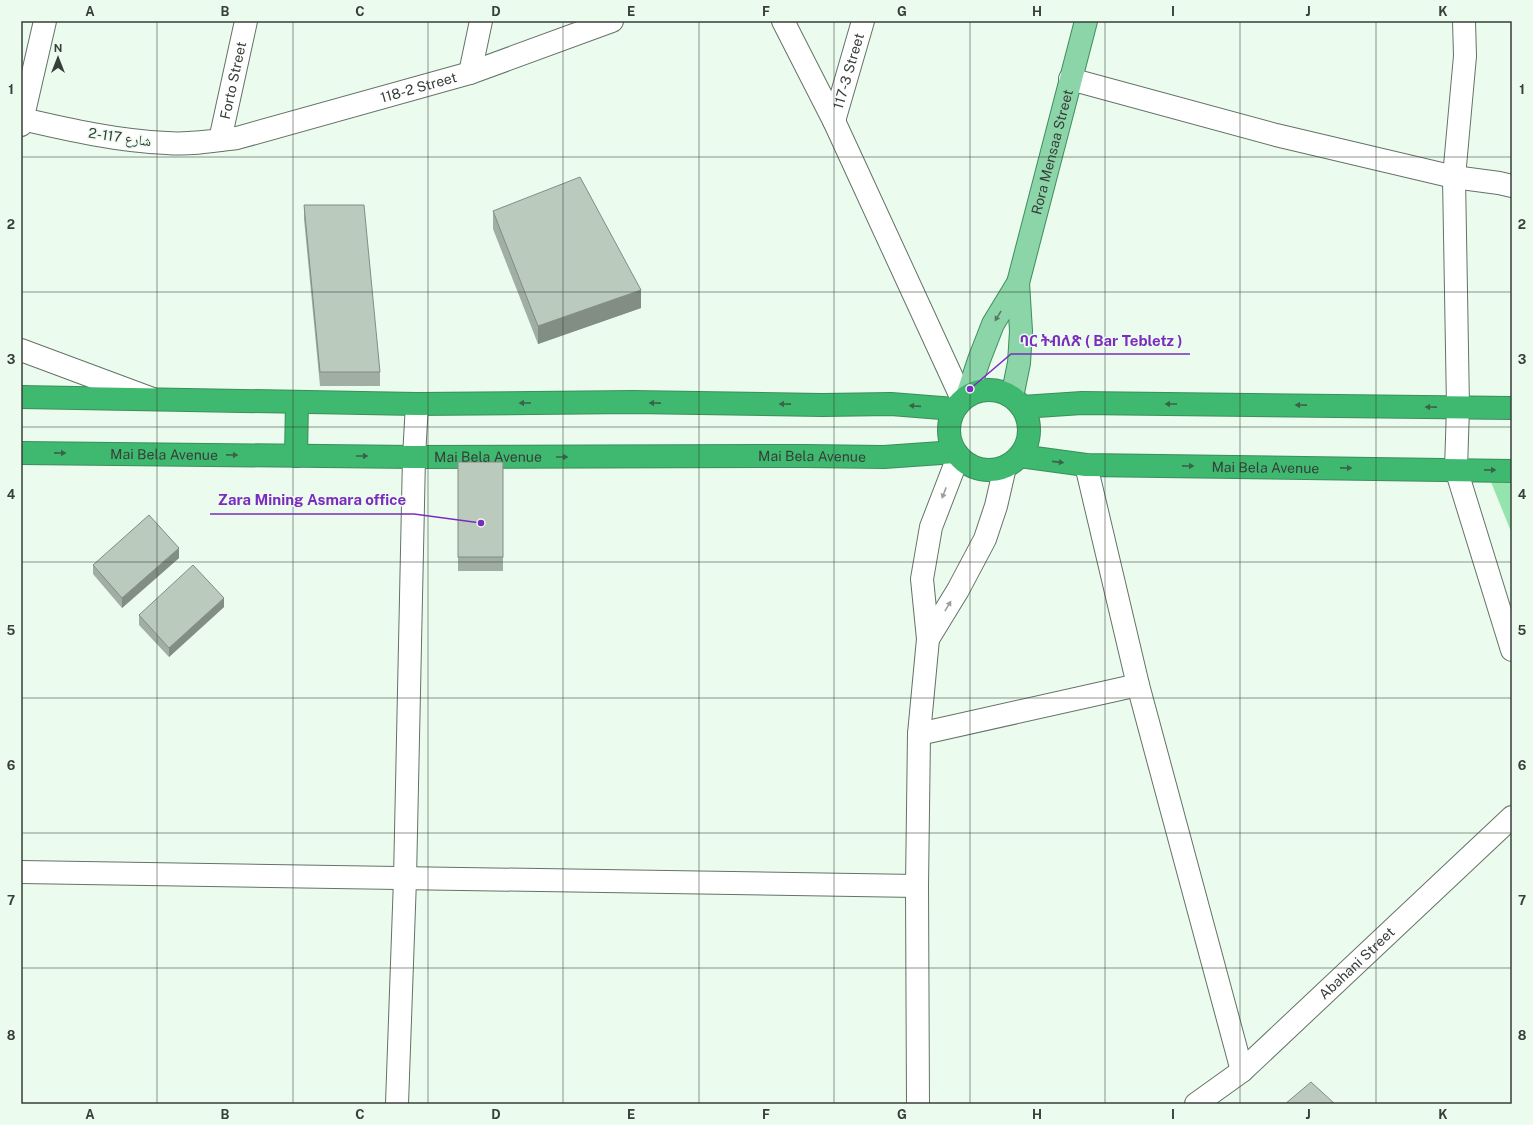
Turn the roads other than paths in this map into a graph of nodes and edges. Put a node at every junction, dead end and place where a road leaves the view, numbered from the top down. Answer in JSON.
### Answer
{"nodes":[{"id":1,"x":45,"y":21,"type":"edge"},
{"id":2,"x":246,"y":21,"type":"edge"},
{"id":3,"x":481,"y":21,"type":"edge"},
{"id":4,"x":612,"y":21,"type":"edge"},
{"id":5,"x":783,"y":21,"type":"edge"},
{"id":6,"x":863,"y":21,"type":"edge"},
{"id":7,"x":1086,"y":21,"type":"edge"},
{"id":8,"x":1464,"y":21,"type":"edge"},
{"id":9,"x":470,"y":73,"type":"junction"},
{"id":10,"x":1070,"y":80,"type":"junction"},
{"id":11,"x":834,"y":121,"type":"junction"},
{"id":12,"x":22,"y":122,"type":"edge"},
{"id":13,"x":220,"y":140,"type":"junction"},
{"id":14,"x":1454,"y":177,"type":"junction"},
{"id":15,"x":1512,"y":186,"type":"edge"},
{"id":16,"x":1018,"y":283,"type":"junction"},
{"id":17,"x":21,"y":350,"type":"edge"},
{"id":18,"x":21,"y":397,"type":"edge"},
{"id":19,"x":153,"y":399,"type":"junction"},
{"id":20,"x":961,"y":401,"type":"junction"},
{"id":21,"x":298,"y":402,"type":"junction"},
{"id":22,"x":1017,"y":402,"type":"junction"},
{"id":23,"x":417,"y":404,"type":"junction"},
{"id":24,"x":1458,"y":407,"type":"junction"},
{"id":25,"x":1512,"y":408,"type":"edge"},
{"id":26,"x":21,"y":453,"type":"edge"},
{"id":27,"x":957,"y":455,"type":"junction"},
{"id":28,"x":296,"y":456,"type":"junction"},
{"id":29,"x":414,"y":457,"type":"junction"},
{"id":30,"x":1012,"y":462,"type":"junction"},
{"id":31,"x":1086,"y":464,"type":"junction"},
{"id":32,"x":1456,"y":470,"type":"junction"},
{"id":33,"x":1512,"y":471,"type":"edge"},
{"id":34,"x":928,"y":639,"type":"junction"},
{"id":35,"x":1512,"y":650,"type":"edge"},
{"id":36,"x":1138,"y":685,"type":"junction"},
{"id":37,"x":919,"y":734,"type":"junction"},
{"id":38,"x":1512,"y":817,"type":"edge"},
{"id":39,"x":21,"y":872,"type":"edge"},
{"id":40,"x":406,"y":879,"type":"junction"},
{"id":41,"x":917,"y":886,"type":"junction"},
{"id":42,"x":1242,"y":1071,"type":"junction"},
{"id":43,"x":397,"y":1104,"type":"edge"},
{"id":44,"x":918,"y":1104,"type":"edge"},
{"id":45,"x":1196,"y":1104,"type":"edge"}],
"edges":[{"from":1,"to":12,"type":"street"},
{"from":2,"to":13,"type":"street","name":"Forto Street"},
{"from":3,"to":9,"type":"street"},
{"from":4,"to":9,"type":"street","name":"118-2 Street"},
{"from":5,"to":11,"type":"street"},
{"from":6,"to":11,"type":"street","name":"117-3 Street"},
{"from":7,"to":10,"type":"main road","name":"Rora Mensaa Street"},
{"from":8,"to":14,"type":"street"},
{"from":9,"to":13,"type":"street","name":"118-2 Street"},
{"from":10,"to":14,"type":"street"},
{"from":10,"to":16,"type":"main road","name":"Rora Mensaa Street"},
{"from":11,"to":20,"type":"street"},
{"from":12,"to":13,"type":"street","name":"شارع 117-2"},
{"from":14,"to":15,"type":"street"},
{"from":14,"to":24,"type":"street"},
{"from":16,"to":20,"type":"main road","name":"Rora Mensaa Street","one_way":true},
{"from":16,"to":22,"type":"main road","name":"Rora Mensaa Street"},
{"from":17,"to":19,"type":"street"},
{"from":18,"to":19,"type":"highway"},
{"from":19,"to":21,"type":"highway"},
{"from":20,"to":22,"type":"highway"},
{"from":20,"to":23,"type":"highway","one_way":true},
{"from":20,"to":27,"type":"highway"},
{"from":21,"to":23,"type":"highway"},
{"from":21,"to":28,"type":"highway"},
{"from":24,"to":22,"type":"highway","one_way":true},
{"from":22,"to":30,"type":"highway"},
{"from":23,"to":29,"type":"street"},
{"from":24,"to":25,"type":"highway"},
{"from":24,"to":32,"type":"street"},
{"from":26,"to":28,"type":"highway","name":"Mai Bela Avenue","one_way":true},
{"from":29,"to":27,"type":"highway","name":"Mai Bela Avenue","one_way":true},
{"from":27,"to":30,"type":"highway"},
{"from":27,"to":34,"type":"street","one_way":true},
{"from":28,"to":29,"type":"highway","name":"Mai Bela Avenue","one_way":true},
{"from":29,"to":40,"type":"street"},
{"from":30,"to":31,"type":"highway","name":"Mai Bela Avenue","one_way":true},
{"from":34,"to":30,"type":"street","one_way":true},
{"from":31,"to":32,"type":"highway","name":"Mai Bela Avenue","one_way":true},
{"from":31,"to":36,"type":"street"},
{"from":32,"to":33,"type":"highway","name":"Mai Bela Avenue","one_way":true},
{"from":32,"to":35,"type":"street"},
{"from":34,"to":37,"type":"street"},
{"from":36,"to":37,"type":"street"},
{"from":36,"to":42,"type":"street"},
{"from":37,"to":41,"type":"street"},
{"from":38,"to":42,"type":"street","name":"Abahani Street"},
{"from":39,"to":40,"type":"street"},
{"from":40,"to":41,"type":"street"},
{"from":40,"to":43,"type":"street"},
{"from":41,"to":44,"type":"street"},
{"from":42,"to":45,"type":"street","name":"Abahani Street"}]}
